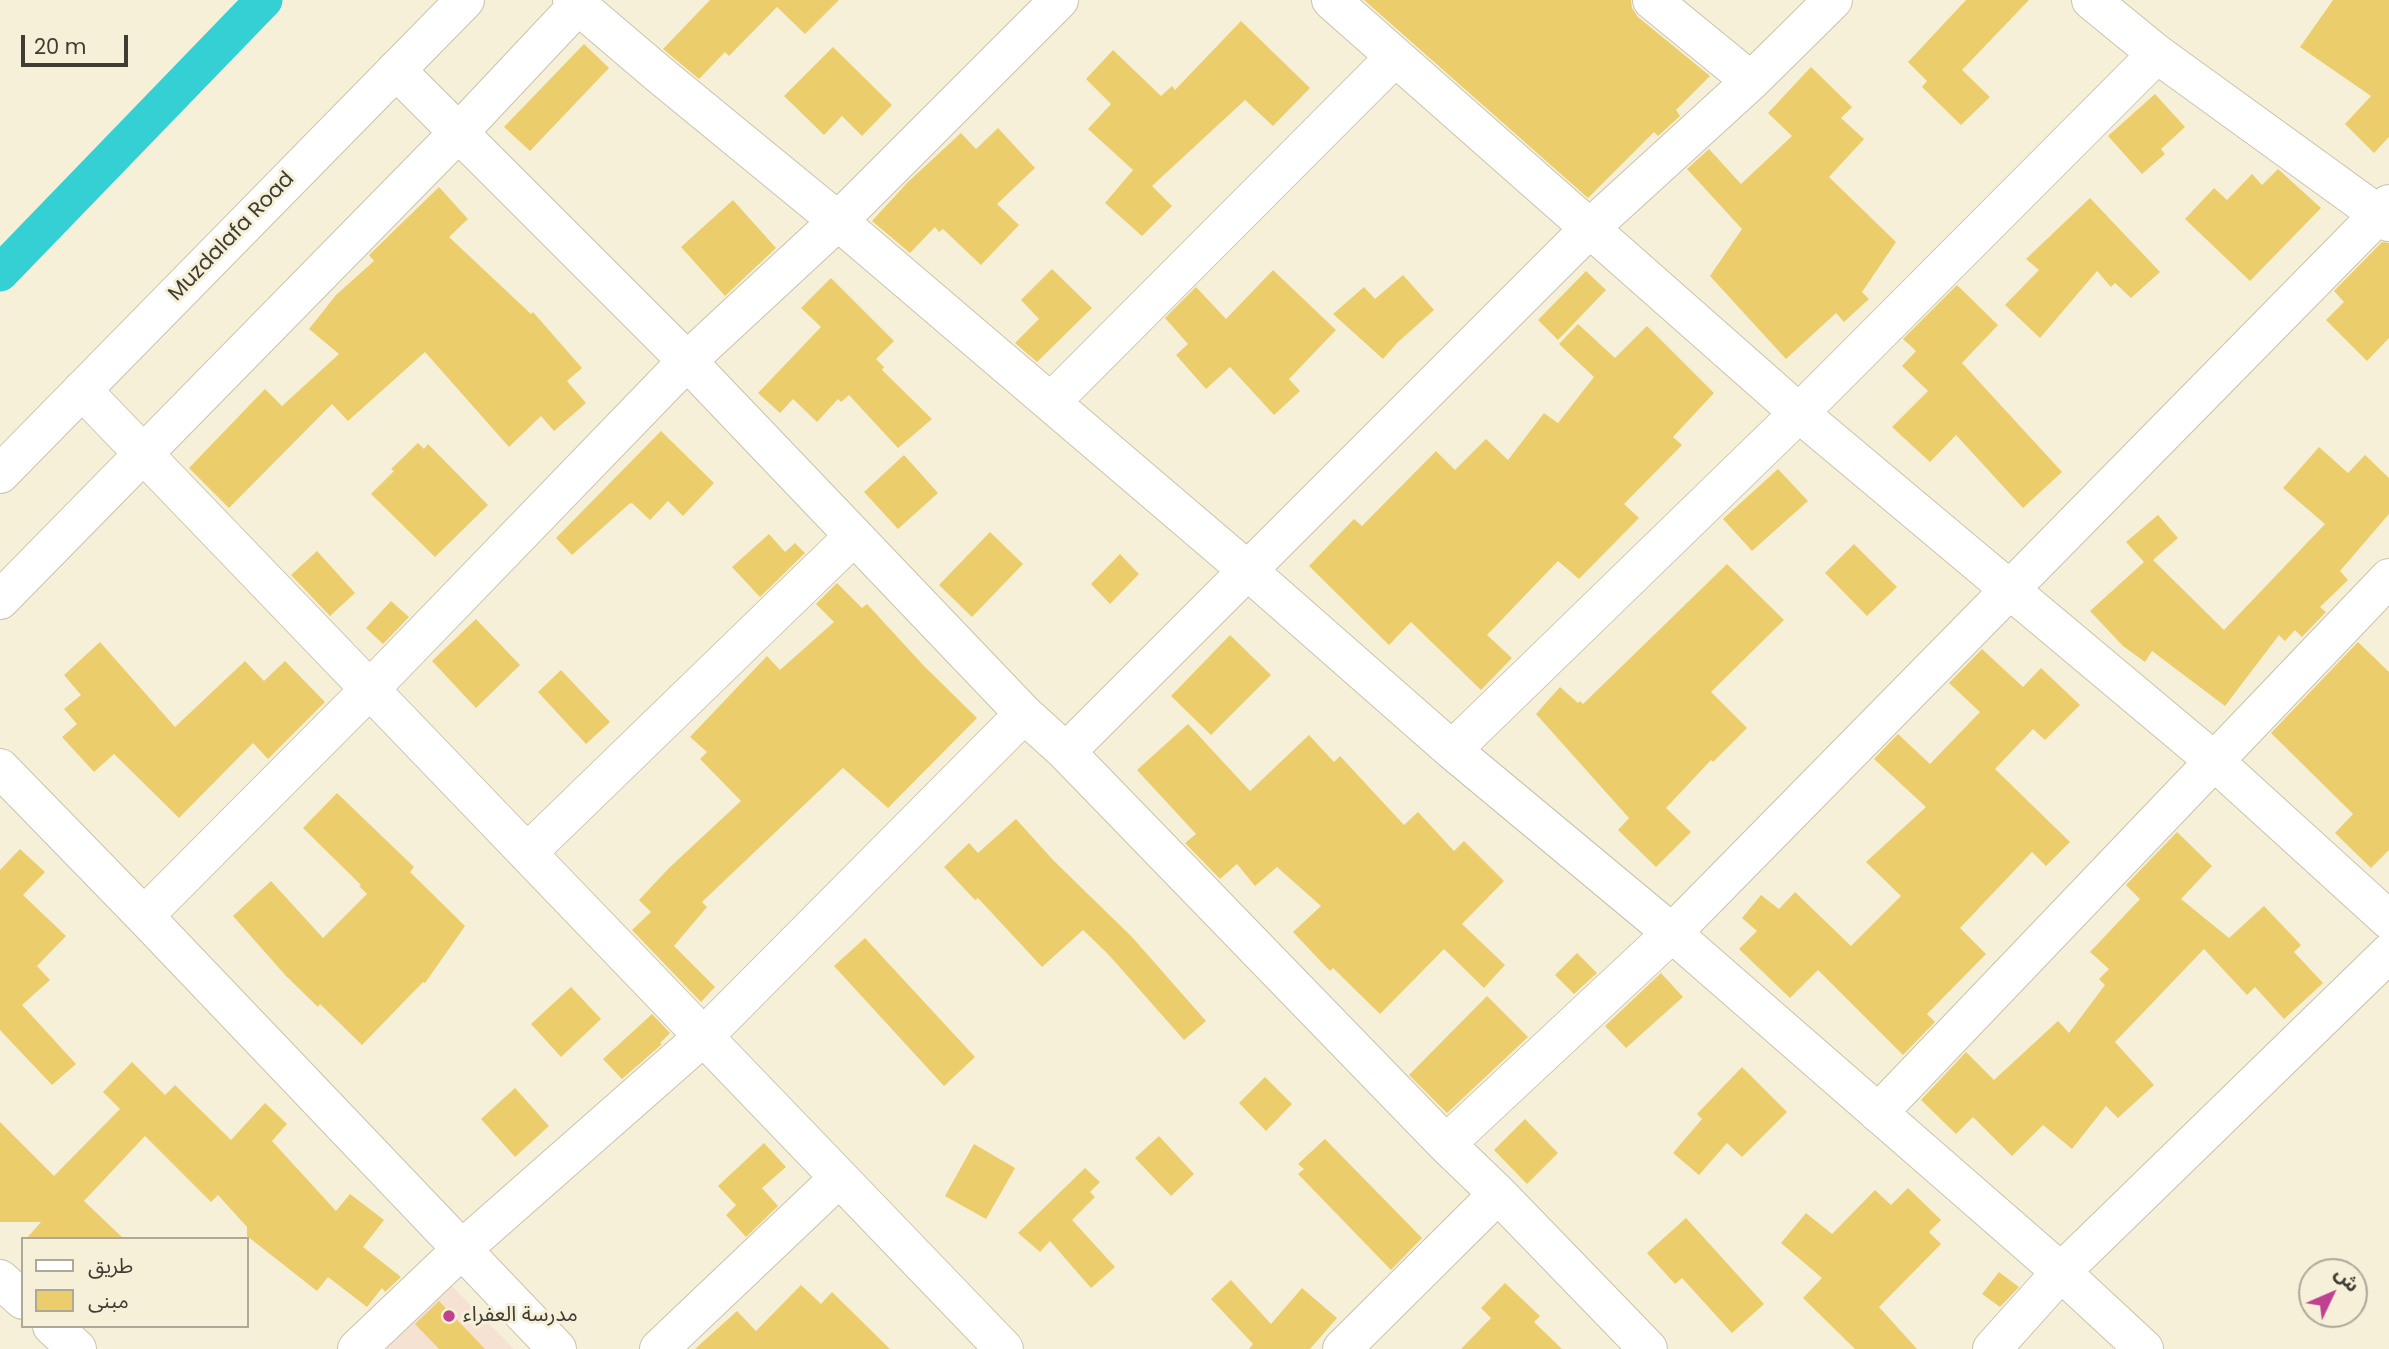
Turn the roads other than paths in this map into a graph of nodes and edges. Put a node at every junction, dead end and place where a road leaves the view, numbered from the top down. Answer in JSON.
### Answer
{"nodes":[{"id":1,"x":465,"y":0,"type":"edge"},
{"id":2,"x":1059,"y":0,"type":"edge"},
{"id":3,"x":1331,"y":0,"type":"edge"},
{"id":4,"x":1653,"y":0,"type":"edge"},
{"id":5,"x":1833,"y":0,"type":"edge"},
{"id":6,"x":2091,"y":0,"type":"edge"},
{"id":7,"x":578,"y":2,"type":"edge"},
{"id":8,"x":2157,"y":54,"type":"junction"},
{"id":9,"x":1395,"y":57,"type":"junction"},
{"id":10,"x":397,"y":70,"type":"junction"},
{"id":11,"x":1751,"y":81,"type":"junction"},
{"id":12,"x":458,"y":132,"type":"junction"},
{"id":13,"x":2386,"y":213,"type":"edge"},
{"id":14,"x":838,"y":221,"type":"junction"},
{"id":15,"x":1590,"y":228,"type":"junction"},
{"id":16,"x":687,"y":361,"type":"junction"},
{"id":17,"x":82,"y":390,"type":"junction"},
{"id":18,"x":1051,"y":402,"type":"junction"},
{"id":19,"x":1798,"y":413,"type":"junction"},
{"id":20,"x":143,"y":453,"type":"junction"},
{"id":21,"x":0,"y":474,"type":"edge"},
{"id":22,"x":854,"y":536,"type":"junction"},
{"id":23,"x":1247,"y":570,"type":"junction"},
{"id":24,"x":2389,"y":578,"type":"edge"},
{"id":25,"x":2007,"y":590,"type":"junction"},
{"id":26,"x":0,"y":600,"type":"edge"},
{"id":27,"x":370,"y":688,"type":"junction"},
{"id":28,"x":1024,"y":714,"type":"junction"},
{"id":29,"x":1452,"y":750,"type":"junction"},
{"id":30,"x":1066,"y":752,"type":"junction"},
{"id":31,"x":2213,"y":760,"type":"junction"},
{"id":32,"x":0,"y":768,"type":"edge"},
{"id":33,"x":527,"y":853,"type":"junction"},
{"id":34,"x":144,"y":916,"type":"junction"},
{"id":35,"x":2389,"y":920,"type":"edge"},
{"id":36,"x":1672,"y":933,"type":"junction"},
{"id":37,"x":2389,"y":953,"type":"edge"},
{"id":38,"x":703,"y":1037,"type":"junction"},
{"id":39,"x":1878,"y":1113,"type":"junction"},
{"id":40,"x":1446,"y":1144,"type":"junction"},
{"id":41,"x":839,"y":1178,"type":"junction"},
{"id":42,"x":1498,"y":1194,"type":"junction"},
{"id":43,"x":461,"y":1250,"type":"junction"},
{"id":44,"x":2061,"y":1272,"type":"junction"},
{"id":45,"x":0,"y":1279,"type":"edge"},
{"id":46,"x":21,"y":1298,"type":"edge"},
{"id":47,"x":54,"y":1328,"type":"edge"},
{"id":48,"x":77,"y":1349,"type":"edge"},
{"id":49,"x":357,"y":1349,"type":"edge"},
{"id":50,"x":557,"y":1349,"type":"edge"},
{"id":51,"x":659,"y":1349,"type":"edge"},
{"id":52,"x":1004,"y":1349,"type":"edge"},
{"id":53,"x":1342,"y":1349,"type":"edge"},
{"id":54,"x":1648,"y":1349,"type":"edge"},
{"id":55,"x":1992,"y":1349,"type":"edge"},
{"id":56,"x":2144,"y":1349,"type":"edge"}],
"edges":[{"from":1,"to":10,"type":"street","name":"Muzdalafa Road"},
{"from":2,"to":14,"type":"street"},
{"from":3,"to":9,"type":"street"},
{"from":4,"to":11,"type":"street"},
{"from":5,"to":11,"type":"street"},
{"from":6,"to":8,"type":"street"},
{"from":7,"to":12,"type":"street"},
{"from":7,"to":14,"type":"street"},
{"from":8,"to":13,"type":"street"},
{"from":8,"to":19,"type":"street"},
{"from":9,"to":15,"type":"street"},
{"from":9,"to":18,"type":"street"},
{"from":10,"to":12,"type":"street"},
{"from":10,"to":17,"type":"street","name":"Muzdalafa Road"},
{"from":11,"to":15,"type":"street"},
{"from":12,"to":16,"type":"street"},
{"from":12,"to":20,"type":"street"},
{"from":13,"to":25,"type":"street"},
{"from":14,"to":16,"type":"street"},
{"from":14,"to":18,"type":"street"},
{"from":15,"to":19,"type":"street"},
{"from":15,"to":23,"type":"street"},
{"from":16,"to":22,"type":"street"},
{"from":16,"to":27,"type":"street"},
{"from":17,"to":20,"type":"street"},
{"from":17,"to":21,"type":"street","name":"Muzdalafa Road"},
{"from":18,"to":23,"type":"street"},
{"from":19,"to":25,"type":"street"},
{"from":19,"to":29,"type":"street"},
{"from":20,"to":26,"type":"street"},
{"from":20,"to":27,"type":"street"},
{"from":22,"to":28,"type":"street"},
{"from":22,"to":33,"type":"street"},
{"from":23,"to":29,"type":"street"},
{"from":23,"to":30,"type":"street"},
{"from":24,"to":31,"type":"street"},
{"from":25,"to":31,"type":"street"},
{"from":25,"to":36,"type":"street"},
{"from":27,"to":33,"type":"street"},
{"from":27,"to":34,"type":"street"},
{"from":28,"to":30,"type":"street"},
{"from":28,"to":38,"type":"street"},
{"from":29,"to":36,"type":"street"},
{"from":30,"to":40,"type":"street"},
{"from":31,"to":35,"type":"street"},
{"from":31,"to":39,"type":"street"},
{"from":32,"to":34,"type":"street"},
{"from":33,"to":38,"type":"street"},
{"from":34,"to":43,"type":"street"},
{"from":36,"to":39,"type":"street"},
{"from":36,"to":40,"type":"street"},
{"from":37,"to":44,"type":"street"},
{"from":38,"to":41,"type":"street"},
{"from":38,"to":43,"type":"street"},
{"from":39,"to":44,"type":"street"},
{"from":40,"to":42,"type":"street"},
{"from":41,"to":51,"type":"street"},
{"from":41,"to":52,"type":"street"},
{"from":42,"to":53,"type":"street"},
{"from":42,"to":54,"type":"street"},
{"from":43,"to":49,"type":"street"},
{"from":43,"to":50,"type":"street"},
{"from":44,"to":55,"type":"street"},
{"from":44,"to":56,"type":"street"},
{"from":45,"to":46,"type":"street"},
{"from":47,"to":48,"type":"street"}]}
